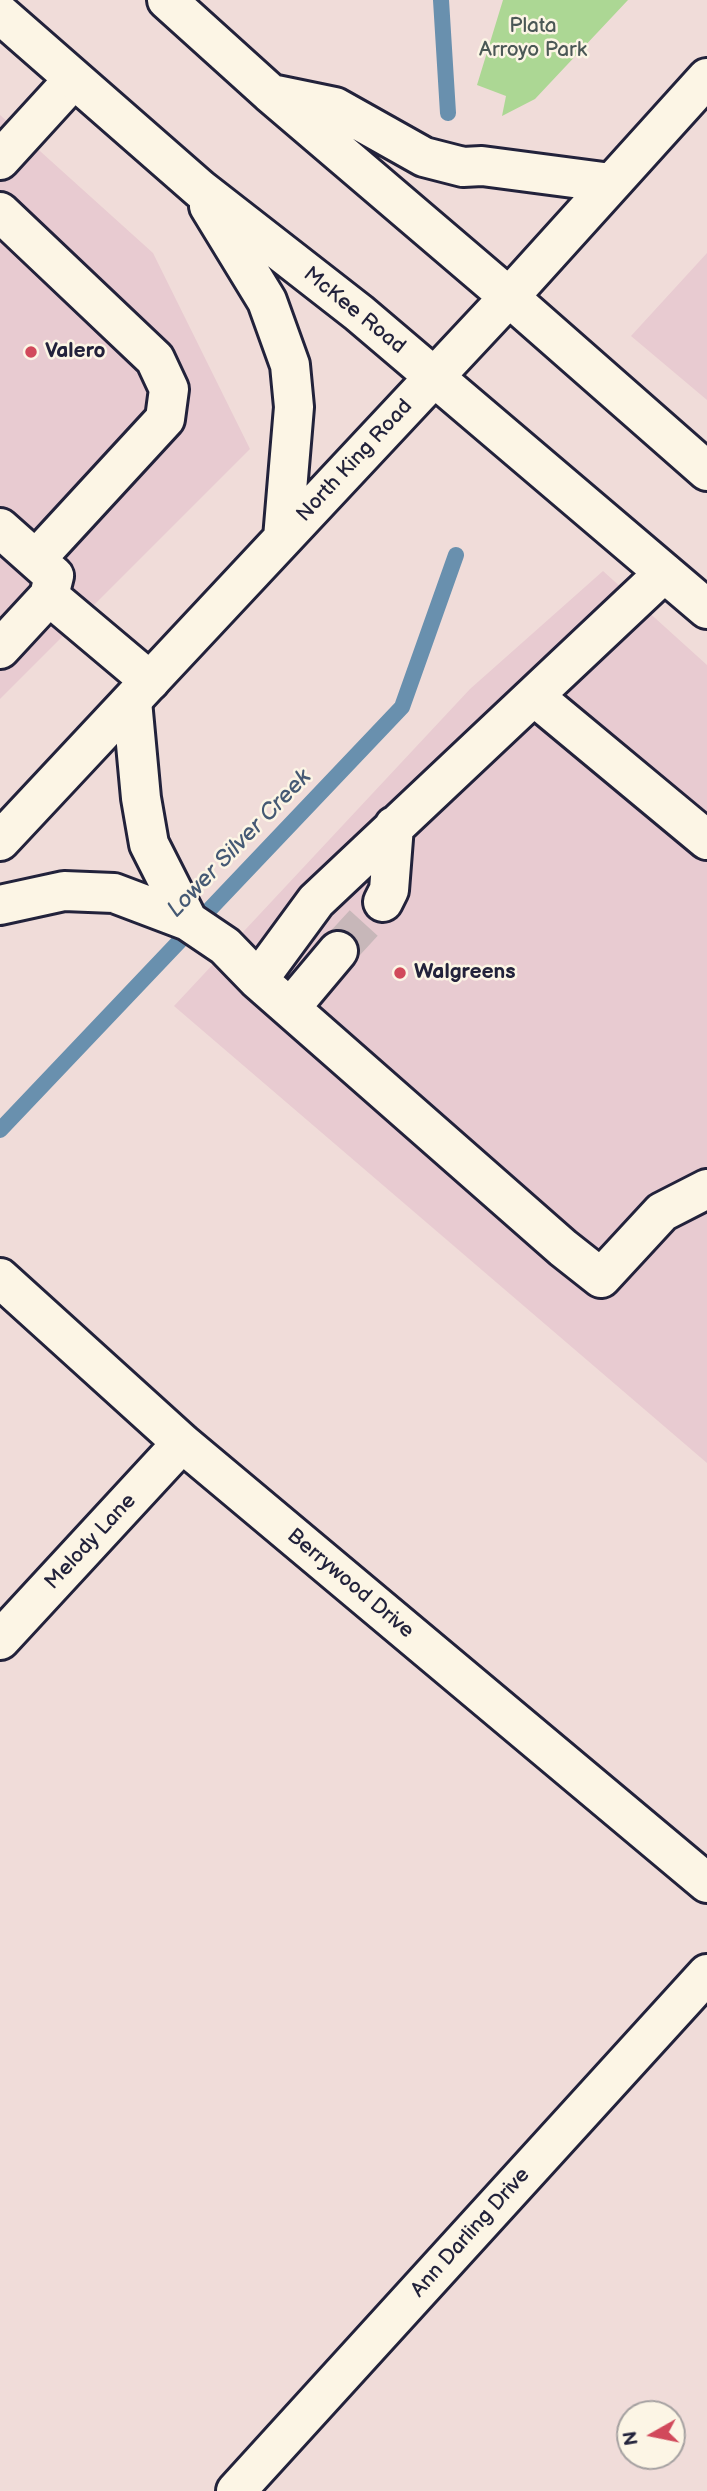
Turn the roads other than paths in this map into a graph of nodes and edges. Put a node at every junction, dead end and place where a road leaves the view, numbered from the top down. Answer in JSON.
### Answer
{"nodes":[{"id":1,"x":167,"y":0,"type":"edge"},
{"id":2,"x":0,"y":14,"type":"edge"},
{"id":3,"x":707,"y":78,"type":"edge"},
{"id":4,"x":73,"y":80,"type":"junction"},
{"id":5,"x":270,"y":93,"type":"junction"},
{"id":6,"x":0,"y":160,"type":"edge"},
{"id":7,"x":611,"y":183,"type":"junction"},
{"id":8,"x":200,"y":189,"type":"junction"},
{"id":9,"x":0,"y":212,"type":"edge"},
{"id":10,"x":509,"y":297,"type":"junction"},
{"id":11,"x":433,"y":377,"type":"junction"},
{"id":12,"x":707,"y":471,"type":"edge"},
{"id":13,"x":0,"y":528,"type":"edge"},
{"id":14,"x":283,"y":538,"type":"junction"},
{"id":15,"x":36,"y":559,"type":"junction"},
{"id":16,"x":664,"y":573,"type":"junction"},
{"id":17,"x":48,"y":596,"type":"junction"},
{"id":18,"x":707,"y":609,"type":"edge"},
{"id":19,"x":0,"y":649,"type":"edge"},
{"id":20,"x":141,"y":691,"type":"junction"},
{"id":21,"x":535,"y":697,"type":"junction"},
{"id":22,"x":394,"y":826,"type":"junction"},
{"id":23,"x":707,"y":840,"type":"edge"},
{"id":24,"x":0,"y":841,"type":"edge"},
{"id":25,"x":383,"y":902,"type":"tunnel mouth"},
{"id":26,"x":0,"y":905,"type":"edge"},
{"id":27,"x":188,"y":921,"type":"junction"},
{"id":28,"x":338,"y":951,"type":"tunnel mouth"},
{"id":29,"x":258,"y":980,"type":"junction"},
{"id":30,"x":291,"y":1007,"type":"junction"},
{"id":31,"x":707,"y":1189,"type":"edge"},
{"id":32,"x":0,"y":1278,"type":"edge"},
{"id":33,"x":182,"y":1443,"type":"junction"},
{"id":34,"x":0,"y":1640,"type":"edge"},
{"id":35,"x":707,"y":1883,"type":"edge"},
{"id":36,"x":707,"y":1974,"type":"edge"},
{"id":37,"x":236,"y":2491,"type":"edge"}],
"edges":[{"from":1,"to":5,"type":"main road"},
{"from":2,"to":4,"type":"main road","name":"McKee Road"},
{"from":3,"to":7,"type":"main road","name":"North King Road"},
{"from":4,"to":6,"type":"main road"},
{"from":4,"to":8,"type":"main road","name":"McKee Road"},
{"from":5,"to":7,"type":"main road"},
{"from":5,"to":10,"type":"main road"},
{"from":7,"to":10,"type":"main road","name":"North King Road"},
{"from":8,"to":11,"type":"main road","name":"McKee Road"},
{"from":8,"to":14,"type":"main road"},
{"from":9,"to":15,"type":"main road"},
{"from":10,"to":11,"type":"main road","name":"North King Road"},
{"from":10,"to":12,"type":"main road"},
{"from":11,"to":14,"type":"main road","name":"North King Road"},
{"from":11,"to":16,"type":"main road","name":"McKee Road"},
{"from":13,"to":15,"type":"main road"},
{"from":14,"to":20,"type":"main road","name":"North King Road"},
{"from":15,"to":17,"type":"main road"},
{"from":16,"to":18,"type":"main road","name":"McKee Road"},
{"from":16,"to":21,"type":"main road"},
{"from":17,"to":19,"type":"main road"},
{"from":17,"to":20,"type":"main road"},
{"from":20,"to":24,"type":"main road","name":"North King Road"},
{"from":20,"to":27,"type":"main road"},
{"from":21,"to":22,"type":"main road"},
{"from":21,"to":23,"type":"main road"},
{"from":22,"to":25,"type":"main road"},
{"from":22,"to":29,"type":"main road"},
{"from":26,"to":27,"type":"main road"},
{"from":27,"to":29,"type":"main road"},
{"from":28,"to":30,"type":"main road"},
{"from":29,"to":30,"type":"main road"},
{"from":30,"to":31,"type":"main road"},
{"from":32,"to":33,"type":"main road","name":"Berrywood Drive"},
{"from":33,"to":34,"type":"main road","name":"Melody Lane"},
{"from":33,"to":35,"type":"main road","name":"Berrywood Drive"},
{"from":36,"to":37,"type":"main road","name":"Ann Darling Drive"}]}
